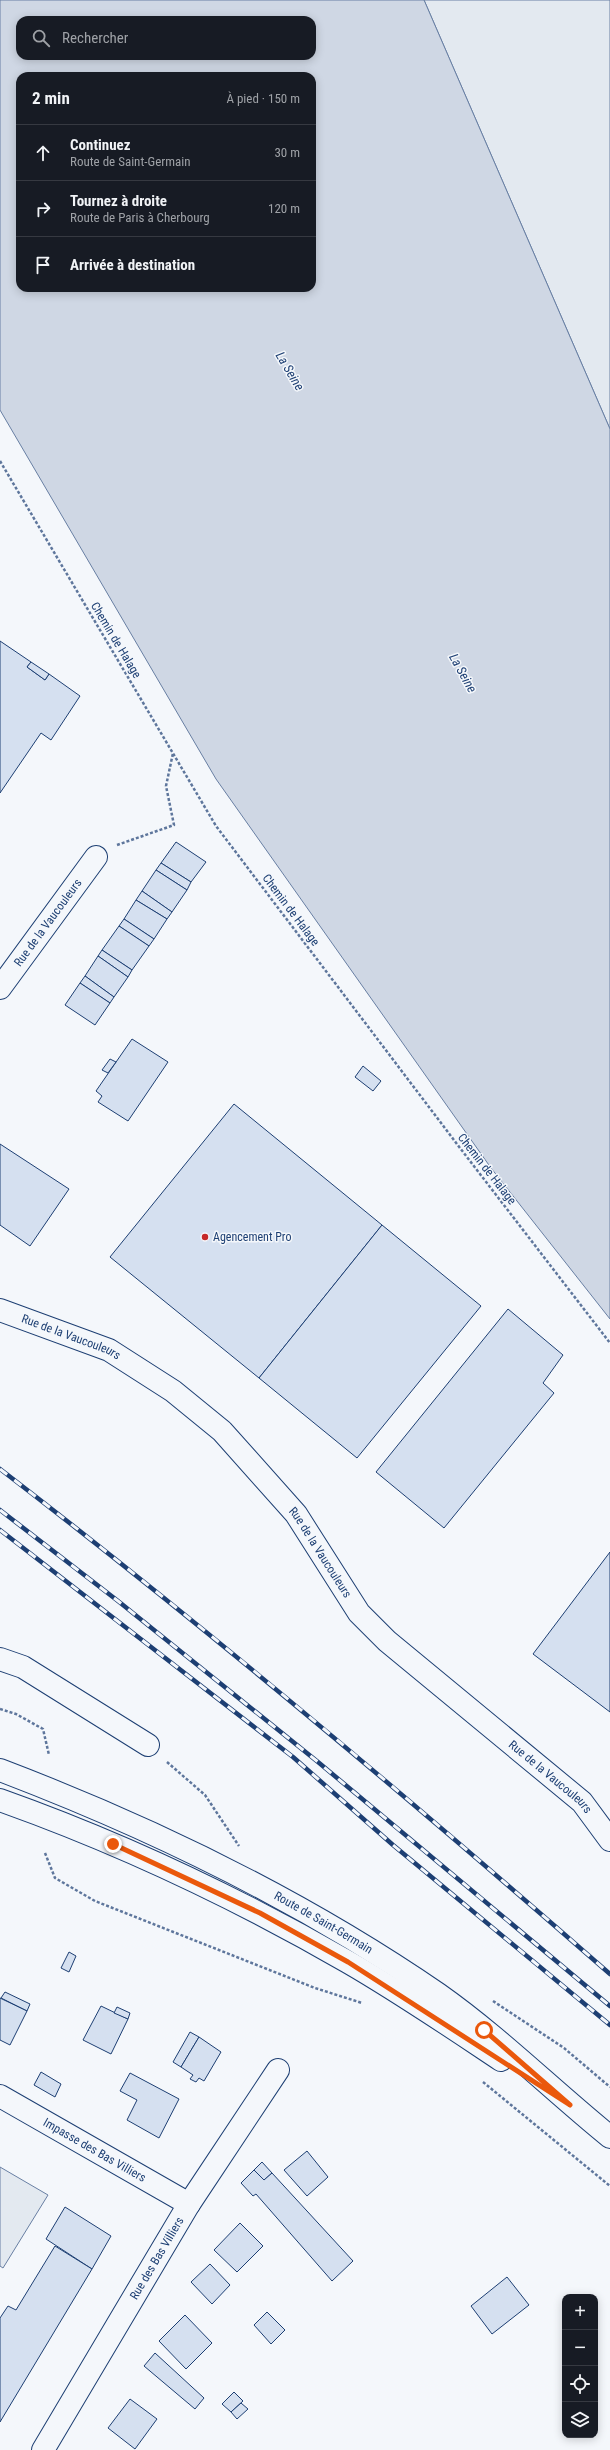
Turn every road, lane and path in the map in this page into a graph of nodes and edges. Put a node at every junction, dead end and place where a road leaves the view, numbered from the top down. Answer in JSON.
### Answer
{"nodes":[{"id":1,"x":0,"y":461,"type":"edge"},
{"id":2,"x":173,"y":753,"type":"junction"},
{"id":3,"x":96,"y":857,"type":"joint"},
{"id":4,"x":0,"y":988,"type":"edge"},
{"id":5,"x":0,"y":1310,"type":"edge"},
{"id":6,"x":610,"y":1343,"type":"edge"},
{"id":7,"x":0,"y":1659,"type":"edge"},
{"id":8,"x":0,"y":1709,"type":"edge"},
{"id":9,"x":148,"y":1745,"type":"dead end"},
{"id":10,"x":49,"y":1755,"type":"dead end"},
{"id":11,"x":0,"y":1770,"type":"edge"},
{"id":12,"x":0,"y":1800,"type":"edge"},
{"id":13,"x":610,"y":1840,"type":"edge"},
{"id":14,"x":45,"y":1853,"type":"dead end"},
{"id":15,"x":364,"y":2003,"type":"dead end"},
{"id":16,"x":278,"y":2070,"type":"dead end"},
{"id":17,"x":481,"y":2080,"type":"dead end"},
{"id":18,"x":0,"y":2096,"type":"edge"},
{"id":19,"x":570,"y":2105,"type":"junction"},
{"id":20,"x":610,"y":2137,"type":"edge"},
{"id":21,"x":610,"y":2186,"type":"edge"},
{"id":22,"x":189,"y":2204,"type":"junction"},
{"id":23,"x":43,"y":2450,"type":"edge"}],
"edges":[{"from":1,"to":2,"type":"path","name":"Chemin de Halage"},
{"from":2,"to":3,"type":"path"},
{"from":2,"to":6,"type":"path","name":"Chemin de Halage"},
{"from":3,"to":4,"type":"street","name":"Rue de la Vaucouleurs"},
{"from":5,"to":13,"type":"street","name":"Rue de la Vaucouleurs"},
{"from":7,"to":9,"type":"street"},
{"from":8,"to":10,"type":"path"},
{"from":11,"to":19,"type":"street","name":"Route de Saint-Germain"},
{"from":12,"to":19,"type":"street"},
{"from":14,"to":15,"type":"path"},
{"from":16,"to":22,"type":"street","name":"Rue des Bas Villiers"},
{"from":17,"to":21,"type":"path"},
{"from":18,"to":22,"type":"street","name":"Impasse des Bas Villiers"},
{"from":19,"to":20,"type":"street","name":"Route de Saint-Germain"},
{"from":22,"to":23,"type":"street","name":"Rue des Bas Villiers"}]}
